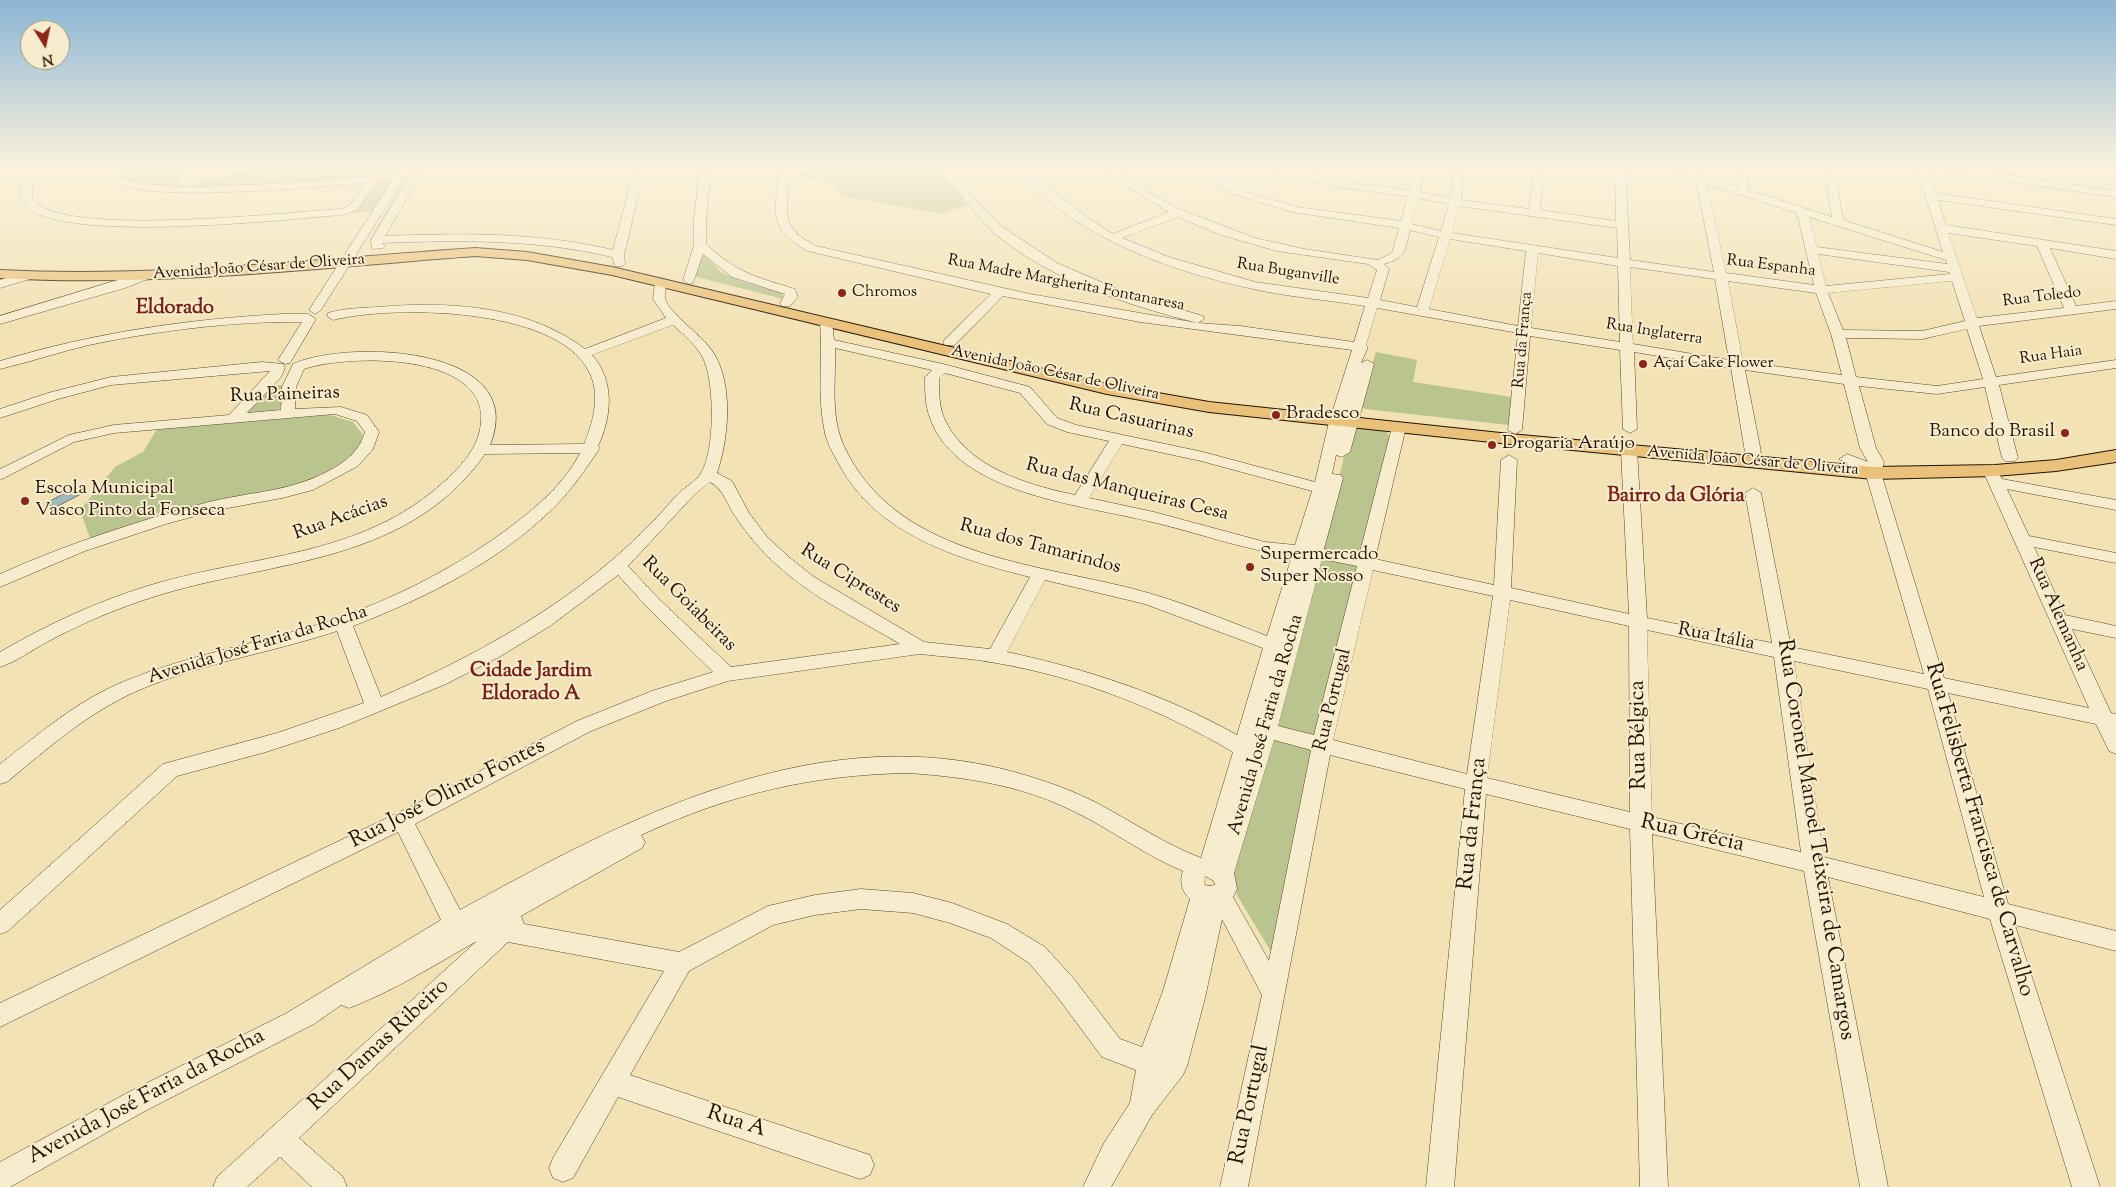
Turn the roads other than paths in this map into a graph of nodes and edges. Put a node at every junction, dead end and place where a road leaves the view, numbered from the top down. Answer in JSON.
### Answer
{"nodes":[{"id":1,"x":92,"y":221,"type":"edge"},
{"id":2,"x":196,"y":221,"type":"edge"},
{"id":3,"x":376,"y":221,"type":"edge"},
{"id":4,"x":379,"y":221,"type":"edge"},
{"id":5,"x":388,"y":221,"type":"edge"},
{"id":6,"x":626,"y":221,"type":"edge"},
{"id":7,"x":700,"y":221,"type":"edge"},
{"id":8,"x":782,"y":221,"type":"edge"},
{"id":9,"x":990,"y":221,"type":"edge"},
{"id":10,"x":1086,"y":221,"type":"edge"},
{"id":11,"x":1156,"y":221,"type":"edge"},
{"id":12,"x":1199,"y":221,"type":"edge"},
{"id":13,"x":1373,"y":221,"type":"edge"},
{"id":14,"x":1405,"y":221,"type":"edge"},
{"id":15,"x":1449,"y":221,"type":"edge"},
{"id":16,"x":1596,"y":221,"type":"edge"},
{"id":17,"x":1622,"y":221,"type":"edge"},
{"id":18,"x":1710,"y":221,"type":"edge"},
{"id":19,"x":1805,"y":221,"type":"edge"},
{"id":20,"x":1939,"y":221,"type":"edge"},
{"id":21,"x":1838,"y":222,"type":"edge"},
{"id":22,"x":1622,"y":225,"type":"junction"},
{"id":23,"x":1404,"y":226,"type":"junction"},
{"id":24,"x":1941,"y":228,"type":"junction"},
{"id":25,"x":1445,"y":235,"type":"junction"},
{"id":26,"x":1112,"y":238,"type":"junction"},
{"id":27,"x":377,"y":240,"type":"junction"},
{"id":28,"x":444,"y":243,"type":"dead end"},
{"id":29,"x":1265,"y":243,"type":"junction"},
{"id":30,"x":700,"y":244,"type":"junction"},
{"id":31,"x":2042,"y":244,"type":"junction"},
{"id":32,"x":1532,"y":249,"type":"junction"},
{"id":33,"x":1812,"y":250,"type":"junction"},
{"id":34,"x":357,"y":255,"type":"junction"},
{"id":35,"x":2116,"y":255,"type":"edge"},
{"id":36,"x":546,"y":257,"type":"junction"},
{"id":37,"x":619,"y":259,"type":"junction"},
{"id":38,"x":1383,"y":261,"type":"junction"},
{"id":39,"x":1624,"y":263,"type":"junction"},
{"id":40,"x":0,"y":264,"type":"edge"},
{"id":41,"x":719,"y":264,"type":"junction"},
{"id":42,"x":1954,"y":268,"type":"junction"},
{"id":43,"x":0,"y":274,"type":"edge"},
{"id":44,"x":691,"y":275,"type":"junction"},
{"id":45,"x":26,"y":276,"type":"junction"},
{"id":46,"x":144,"y":276,"type":"junction"},
{"id":47,"x":1721,"y":277,"type":"junction"},
{"id":48,"x":661,"y":283,"type":"junction"},
{"id":49,"x":0,"y":284,"type":"edge"},
{"id":50,"x":1821,"y":290,"type":"junction"},
{"id":51,"x":1001,"y":291,"type":"junction"},
{"id":52,"x":786,"y":303,"type":"junction"},
{"id":53,"x":1378,"y":304,"type":"junction"},
{"id":54,"x":2116,"y":305,"type":"edge"},
{"id":55,"x":2071,"y":310,"type":"junction"},
{"id":56,"x":1422,"y":312,"type":"junction"},
{"id":57,"x":332,"y":313,"type":"junction"},
{"id":58,"x":311,"y":315,"type":"junction"},
{"id":59,"x":676,"y":319,"type":"junction"},
{"id":60,"x":0,"y":320,"type":"edge"},
{"id":61,"x":1177,"y":320,"type":"junction"},
{"id":62,"x":826,"y":322,"type":"junction"},
{"id":63,"x":1972,"y":323,"type":"junction"},
{"id":64,"x":1526,"y":331,"type":"junction"},
{"id":65,"x":1838,"y":334,"type":"junction"},
{"id":66,"x":950,"y":342,"type":"junction"},
{"id":67,"x":829,"y":344,"type":"junction"},
{"id":68,"x":1360,"y":347,"type":"junction"},
{"id":69,"x":1628,"y":347,"type":"junction"},
{"id":70,"x":583,"y":354,"type":"junction"},
{"id":71,"x":293,"y":363,"type":"junction"},
{"id":72,"x":2116,"y":364,"type":"edge"},
{"id":73,"x":0,"y":365,"type":"edge"},
{"id":74,"x":1737,"y":365,"type":"junction"},
{"id":75,"x":943,"y":368,"type":"junction"},
{"id":76,"x":1848,"y":381,"type":"junction"},
{"id":77,"x":1991,"y":382,"type":"junction"},
{"id":78,"x":289,"y":387,"type":"junction"},
{"id":79,"x":260,"y":391,"type":"junction"},
{"id":80,"x":288,"y":413,"type":"junction"},
{"id":81,"x":0,"y":414,"type":"edge"},
{"id":82,"x":1344,"y":417,"type":"junction"},
{"id":83,"x":234,"y":418,"type":"junction"},
{"id":84,"x":1399,"y":428,"type":"junction"},
{"id":85,"x":1630,"y":429,"type":"dead end"},
{"id":86,"x":1515,"y":430,"type":"junction"},
{"id":87,"x":1118,"y":439,"type":"junction"},
{"id":88,"x":2116,"y":442,"type":"edge"},
{"id":89,"x":592,"y":448,"type":"junction"},
{"id":90,"x":481,"y":450,"type":"junction"},
{"id":91,"x":1753,"y":452,"type":"junction"},
{"id":92,"x":2116,"y":456,"type":"edge"},
{"id":93,"x":1630,"y":457,"type":"junction"},
{"id":94,"x":30,"y":458,"type":"junction"},
{"id":95,"x":2010,"y":458,"type":"junction"},
{"id":96,"x":1509,"y":460,"type":"dead end"},
{"id":97,"x":1875,"y":467,"type":"junction"},
{"id":98,"x":0,"y":469,"type":"edge"},
{"id":99,"x":708,"y":475,"type":"junction"},
{"id":100,"x":0,"y":476,"type":"edge"},
{"id":101,"x":1995,"y":477,"type":"junction"},
{"id":102,"x":1321,"y":488,"type":"junction"},
{"id":103,"x":1753,"y":493,"type":"dead end"},
{"id":104,"x":1080,"y":500,"type":"junction"},
{"id":105,"x":2116,"y":505,"type":"edge"},
{"id":106,"x":2024,"y":540,"type":"junction"},
{"id":107,"x":1308,"y":553,"type":"junction"},
{"id":108,"x":2116,"y":558,"type":"edge"},
{"id":109,"x":1368,"y":563,"type":"junction"},
{"id":110,"x":620,"y":567,"type":"junction"},
{"id":111,"x":1040,"y":574,"type":"junction"},
{"id":112,"x":0,"y":581,"type":"edge"},
{"id":113,"x":1502,"y":592,"type":"junction"},
{"id":114,"x":2060,"y":620,"type":"junction"},
{"id":115,"x":1638,"y":622,"type":"junction"},
{"id":116,"x":342,"y":623,"type":"junction"},
{"id":117,"x":2116,"y":632,"type":"edge"},
{"id":118,"x":1272,"y":645,"type":"junction"},
{"id":119,"x":920,"y":648,"type":"junction"},
{"id":120,"x":1783,"y":652,"type":"junction"},
{"id":121,"x":995,"y":656,"type":"junction"},
{"id":122,"x":0,"y":660,"type":"edge"},
{"id":123,"x":727,"y":674,"type":"junction"},
{"id":124,"x":1936,"y":684,"type":"junction"},
{"id":125,"x":375,"y":706,"type":"junction"},
{"id":126,"x":2110,"y":720,"type":"edge"},
{"id":127,"x":1267,"y":731,"type":"junction"},
{"id":128,"x":1322,"y":744,"type":"junction"},
{"id":129,"x":2116,"y":746,"type":"edge"},
{"id":130,"x":1243,"y":748,"type":"junction"},
{"id":131,"x":0,"y":776,"type":"edge"},
{"id":132,"x":1476,"y":784,"type":"junction"},
{"id":133,"x":724,"y":794,"type":"junction"},
{"id":134,"x":403,"y":820,"type":"junction"},
{"id":135,"x":1641,"y":823,"type":"junction"},
{"id":136,"x":574,"y":860,"type":"junction"},
{"id":137,"x":1814,"y":864,"type":"junction"},
{"id":138,"x":1211,"y":883,"type":"junction"},
{"id":139,"x":527,"y":902,"type":"junction"},
{"id":140,"x":1999,"y":911,"type":"junction"},
{"id":141,"x":0,"y":924,"type":"edge"},
{"id":142,"x":455,"y":924,"type":"junction"},
{"id":143,"x":504,"y":931,"type":"junction"},
{"id":144,"x":2116,"y":941,"type":"edge"},
{"id":145,"x":680,"y":963,"type":"junction"},
{"id":146,"x":389,"y":978,"type":"junction"},
{"id":147,"x":1276,"y":984,"type":"junction"},
{"id":148,"x":0,"y":1015,"type":"edge"},
{"id":149,"x":294,"y":1021,"type":"junction"},
{"id":150,"x":1150,"y":1060,"type":"junction"},
{"id":151,"x":1174,"y":1066,"type":"junction"},
{"id":152,"x":612,"y":1082,"type":"junction"},
{"id":153,"x":1143,"y":1106,"type":"junction"},
{"id":154,"x":281,"y":1138,"type":"junction"},
{"id":155,"x":860,"y":1165,"type":"dead end"},
{"id":156,"x":563,"y":1168,"type":"dead end"},
{"id":157,"x":0,"y":1177,"type":"edge"},
{"id":158,"x":227,"y":1187,"type":"edge"},
{"id":159,"x":333,"y":1187,"type":"edge"},
{"id":160,"x":1097,"y":1187,"type":"edge"},
{"id":161,"x":1234,"y":1187,"type":"edge"},
{"id":162,"x":1440,"y":1187,"type":"edge"},
{"id":163,"x":1654,"y":1187,"type":"edge"},
{"id":164,"x":1874,"y":1187,"type":"edge"},
{"id":165,"x":2086,"y":1187,"type":"edge"}],
"edges":[{"from":1,"to":2,"type":"street"},
{"from":3,"to":34,"type":"street"},
{"from":4,"to":34,"type":"street"},
{"from":5,"to":27,"type":"street"},
{"from":6,"to":37,"type":"street"},
{"from":7,"to":30,"type":"street"},
{"from":8,"to":51,"type":"street","name":"Rua Madre Margherita Fontanaresa"},
{"from":9,"to":61,"type":"street"},
{"from":10,"to":26,"type":"street","name":"Rua Buganville"},
{"from":11,"to":26,"type":"street"},
{"from":12,"to":29,"type":"street","name":"Avenida José Faria da Rocha"},
{"from":13,"to":23,"type":"street","name":"Rua Espanha"},
{"from":14,"to":23,"type":"street"},
{"from":15,"to":25,"type":"street"},
{"from":16,"to":22,"type":"street"},
{"from":17,"to":22,"type":"street"},
{"from":18,"to":47,"type":"street"},
{"from":19,"to":33,"type":"street","name":"Rua Felisberta Francisca de Carvalho"},
{"from":20,"to":24,"type":"street"},
{"from":21,"to":42,"type":"street"},
{"from":22,"to":39,"type":"street"},
{"from":23,"to":25,"type":"street","name":"Rua Espanha"},
{"from":23,"to":38,"type":"street"},
{"from":24,"to":31,"type":"street"},
{"from":24,"to":42,"type":"street"},
{"from":25,"to":32,"type":"street","name":"Rua Espanha"},
{"from":25,"to":56,"type":"street"},
{"from":26,"to":53,"type":"street","name":"Rua Buganville"},
{"from":27,"to":28,"type":"street"},
{"from":27,"to":37,"type":"street"},
{"from":29,"to":38,"type":"street","name":"Avenida José Faria da Rocha"},
{"from":29,"to":53,"type":"street","name":"Avenida José Faria da Rocha"},
{"from":30,"to":41,"type":"street"},
{"from":30,"to":44,"type":"street"},
{"from":31,"to":35,"type":"street"},
{"from":31,"to":55,"type":"street"},
{"from":32,"to":39,"type":"street","name":"Rua Espanha"},
{"from":32,"to":64,"type":"street","name":"Rua da França"},
{"from":33,"to":42,"type":"street"},
{"from":33,"to":50,"type":"street","name":"Rua Felisberta Francisca de Carvalho"},
{"from":34,"to":36,"type":"main road","name":"Avenida João César de Oliveira"},
{"from":34,"to":37,"type":"main road","name":"Avenida João César de Oliveira"},
{"from":34,"to":40,"type":"main road","name":"Avenida João César de Oliveira"},
{"from":34,"to":46,"type":"main road","name":"Avenida João César de Oliveira"},
{"from":34,"to":57,"type":"street"},
{"from":34,"to":58,"type":"street"},
{"from":36,"to":37,"type":"main road"},
{"from":36,"to":48,"type":"main road","name":"Avenida João César de Oliveira"},
{"from":37,"to":44,"type":"main road","name":"Avenida João César de Oliveira"},
{"from":38,"to":53,"type":"street","name":"Avenida José Faria da Rocha"},
{"from":39,"to":47,"type":"street","name":"Rua Espanha"},
{"from":39,"to":69,"type":"street"},
{"from":41,"to":44,"type":"street"},
{"from":41,"to":52,"type":"street"},
{"from":42,"to":50,"type":"street","name":"Rua Espanha"},
{"from":42,"to":63,"type":"street"},
{"from":43,"to":45,"type":"main road","name":"Avenida João César de Oliveira"},
{"from":44,"to":52,"type":"main road","name":"Avenida João César de Oliveira"},
{"from":45,"to":46,"type":"main road","name":"Avenida João César de Oliveira"},
{"from":45,"to":49,"type":"street"},
{"from":46,"to":60,"type":"street"},
{"from":47,"to":50,"type":"street","name":"Rua Espanha"},
{"from":47,"to":74,"type":"street"},
{"from":48,"to":59,"type":"street"},
{"from":48,"to":62,"type":"main road","name":"Avenida João César de Oliveira"},
{"from":50,"to":65,"type":"street","name":"Rua Felisberta Francisca de Carvalho"},
{"from":51,"to":61,"type":"street","name":"Rua Madre Margherita Fontanaresa"},
{"from":51,"to":66,"type":"street"},
{"from":52,"to":66,"type":"main road","name":"Avenida João César de Oliveira"},
{"from":53,"to":56,"type":"street","name":"Rua Inglaterra"},
{"from":53,"to":68,"type":"street","name":"Avenida José Faria da Rocha"},
{"from":53,"to":82,"type":"street","name":"Avenida José Faria da Rocha"},
{"from":54,"to":55,"type":"street","name":"Rua Toledo"},
{"from":55,"to":63,"type":"street","name":"Rua Toledo"},
{"from":56,"to":64,"type":"street","name":"Rua Inglaterra"},
{"from":57,"to":58,"type":"street","name":"Avenida José Faria da Rocha"},
{"from":57,"to":70,"type":"street","name":"Avenida José Faria da Rocha"},
{"from":57,"to":71,"type":"street"},
{"from":58,"to":71,"type":"street"},
{"from":58,"to":73,"type":"street"},
{"from":59,"to":70,"type":"street"},
{"from":59,"to":99,"type":"street"},
{"from":61,"to":68,"type":"street","name":"Rua Madre Margherita Fontanaresa"},
{"from":62,"to":67,"type":"street","name":"Rua dos Tamarindos"},
{"from":62,"to":82,"type":"main road","name":"Avenida João César de Oliveira"},
{"from":63,"to":65,"type":"street","name":"Rua Toledo"},
{"from":63,"to":77,"type":"street"},
{"from":64,"to":69,"type":"street","name":"Rua Inglaterra"},
{"from":64,"to":86,"type":"street","name":"Rua da França"},
{"from":65,"to":76,"type":"street","name":"Rua Felisberta Francisca de Carvalho"},
{"from":66,"to":82,"type":"main road","name":"Avenida João César de Oliveira"},
{"from":67,"to":75,"type":"street","name":"Rua Casuarinas"},
{"from":67,"to":111,"type":"street","name":"Rua dos Tamarindos"},
{"from":68,"to":82,"type":"street","name":"Avenida José Faria da Rocha"},
{"from":69,"to":74,"type":"street","name":"Rua Inglaterra"},
{"from":69,"to":85,"type":"street"},
{"from":70,"to":89,"type":"street","name":"Avenida José Faria da Rocha"},
{"from":71,"to":78,"type":"street"},
{"from":71,"to":79,"type":"street"},
{"from":71,"to":81,"type":"street","name":"Rua Acácias"},
{"from":71,"to":90,"type":"street","name":"Rua Acácias"},
{"from":72,"to":77,"type":"street","name":"Rua Haia"},
{"from":74,"to":76,"type":"street","name":"Rua Inglaterra"},
{"from":74,"to":91,"type":"street"},
{"from":75,"to":87,"type":"street","name":"Rua Casuarinas"},
{"from":75,"to":104,"type":"street","name":"Rua das Manqueiras Cesa"},
{"from":76,"to":77,"type":"street","name":"Rua Inglaterra"},
{"from":76,"to":97,"type":"street","name":"Rua Felisberta Francisca de Carvalho"},
{"from":77,"to":95,"type":"street"},
{"from":78,"to":79,"type":"street"},
{"from":78,"to":80,"type":"street"},
{"from":79,"to":83,"type":"street"},
{"from":80,"to":83,"type":"street","name":"Rua Paineiras"},
{"from":80,"to":112,"type":"street","name":"Rua Paineiras"},
{"from":82,"to":84,"type":"main road","name":"Avenida João César de Oliveira"},
{"from":82,"to":86,"type":"main road","name":"Avenida João César de Oliveira"},
{"from":82,"to":102,"type":"street","name":"Avenida José Faria da Rocha"},
{"from":82,"to":107,"type":"street","name":"Avenida José Faria da Rocha"},
{"from":83,"to":94,"type":"street","name":"Rua Paineiras"},
{"from":84,"to":93,"type":"main road","name":"Avenida João César de Oliveira"},
{"from":84,"to":109,"type":"street","name":"Rua Portugal"},
{"from":86,"to":91,"type":"main road","name":"Avenida João César de Oliveira"},
{"from":87,"to":102,"type":"street","name":"Rua Casuarinas"},
{"from":87,"to":104,"type":"street"},
{"from":88,"to":95,"type":"main road","name":"Avenida João César de Oliveira"},
{"from":89,"to":90,"type":"street"},
{"from":89,"to":116,"type":"street","name":"Avenida José Faria da Rocha"},
{"from":90,"to":122,"type":"street","name":"Rua Acácias"},
{"from":91,"to":97,"type":"main road","name":"Avenida João César de Oliveira"},
{"from":92,"to":101,"type":"main road","name":"Avenida João César de Oliveira"},
{"from":93,"to":97,"type":"main road","name":"Avenida João César de Oliveira"},
{"from":93,"to":115,"type":"street","name":"Rua Bélgica"},
{"from":94,"to":98,"type":"street"},
{"from":94,"to":100,"type":"street","name":"Rua Paineiras"},
{"from":95,"to":97,"type":"main road","name":"Avenida João César de Oliveira"},
{"from":96,"to":113,"type":"street","name":"Rua da França"},
{"from":97,"to":101,"type":"main road","name":"Avenida João César de Oliveira"},
{"from":97,"to":124,"type":"street","name":"Rua Felisberta Francisca de Carvalho"},
{"from":99,"to":110,"type":"street"},
{"from":99,"to":119,"type":"street","name":"Rua Ciprestes"},
{"from":101,"to":105,"type":"street"},
{"from":101,"to":106,"type":"street","name":"Rua Alemanha"},
{"from":102,"to":107,"type":"street","name":"Avenida José Faria da Rocha"},
{"from":103,"to":120,"type":"street","name":"Rua Coronel Manoel Teixeira de Camargos"},
{"from":104,"to":107,"type":"street","name":"Rua das Manqueiras Cesa"},
{"from":106,"to":108,"type":"street"},
{"from":106,"to":114,"type":"street","name":"Rua Alemanha"},
{"from":107,"to":109,"type":"street","name":"Rua Itália"},
{"from":107,"to":118,"type":"street","name":"Avenida José Faria da Rocha"},
{"from":107,"to":127,"type":"street","name":"Avenida José Faria da Rocha"},
{"from":109,"to":113,"type":"street","name":"Rua Itália"},
{"from":109,"to":128,"type":"street","name":"Rua Portugal"},
{"from":110,"to":123,"type":"street","name":"Rua Goiabeiras"},
{"from":110,"to":125,"type":"street"},
{"from":111,"to":118,"type":"street","name":"Rua dos Tamarindos"},
{"from":111,"to":121,"type":"street"},
{"from":113,"to":115,"type":"street","name":"Rua Itália"},
{"from":113,"to":132,"type":"street","name":"Rua da França"},
{"from":114,"to":117,"type":"street"},
{"from":114,"to":126,"type":"street","name":"Rua Alemanha"},
{"from":115,"to":120,"type":"street","name":"Rua Itália"},
{"from":115,"to":135,"type":"street","name":"Rua Bélgica"},
{"from":116,"to":125,"type":"street"},
{"from":116,"to":131,"type":"street","name":"Avenida José Faria da Rocha"},
{"from":118,"to":130,"type":"street","name":"Avenida José Faria da Rocha"},
{"from":119,"to":121,"type":"street"},
{"from":119,"to":123,"type":"street","name":"Rua José Olinto Fontes"},
{"from":120,"to":124,"type":"street","name":"Rua Itália"},
{"from":120,"to":137,"type":"street","name":"Rua Coronel Manoel Teixeira de Camargos"},
{"from":121,"to":130,"type":"street"},
{"from":123,"to":134,"type":"street","name":"Rua José Olinto Fontes"},
{"from":124,"to":126,"type":"street","name":"Rua Itália"},
{"from":124,"to":140,"type":"street","name":"Rua Felisberta Francisca de Carvalho"},
{"from":125,"to":141,"type":"street"},
{"from":126,"to":129,"type":"street","name":"Rua Alemanha"},
{"from":127,"to":128,"type":"street","name":"Rua Grécia"},
{"from":127,"to":138,"type":"street","name":"Avenida José Faria da Rocha"},
{"from":128,"to":132,"type":"street","name":"Rua Grécia"},
{"from":128,"to":147,"type":"street","name":"Rua Portugal"},
{"from":130,"to":138,"type":"street","name":"Avenida José Faria da Rocha"},
{"from":132,"to":135,"type":"street","name":"Rua Grécia"},
{"from":132,"to":162,"type":"street","name":"Rua da França"},
{"from":133,"to":136,"type":"street","name":"Avenida José Faria da Rocha"},
{"from":133,"to":138,"type":"street","name":"Avenida José Faria da Rocha"},
{"from":133,"to":139,"type":"street","name":"Avenida José Faria da Rocha"},
{"from":134,"to":142,"type":"street"},
{"from":134,"to":148,"type":"street","name":"Rua José Olinto Fontes"},
{"from":135,"to":137,"type":"street","name":"Rua Grécia"},
{"from":135,"to":163,"type":"street","name":"Rua Bélgica"},
{"from":136,"to":139,"type":"street","name":"Rua Damas Ribeiro"},
{"from":136,"to":142,"type":"street","name":"Avenida José Faria da Rocha"},
{"from":137,"to":140,"type":"street","name":"Rua Grécia"},
{"from":137,"to":164,"type":"street","name":"Rua Coronel Manoel Teixeira de Camargos"},
{"from":138,"to":147,"type":"street"},
{"from":138,"to":150,"type":"street"},
{"from":138,"to":151,"type":"street"},
{"from":139,"to":143,"type":"street","name":"Rua Damas Ribeiro"},
{"from":139,"to":146,"type":"street","name":"Avenida José Faria da Rocha"},
{"from":140,"to":144,"type":"street","name":"Rua Grécia"},
{"from":140,"to":165,"type":"street","name":"Rua Felisberta Francisca de Carvalho"},
{"from":142,"to":146,"type":"street"},
{"from":142,"to":149,"type":"street","name":"Avenida José Faria da Rocha"},
{"from":143,"to":145,"type":"street"},
{"from":143,"to":154,"type":"street","name":"Rua Damas Ribeiro"},
{"from":145,"to":150,"type":"street"},
{"from":145,"to":152,"type":"street"},
{"from":146,"to":149,"type":"street","name":"Avenida José Faria da Rocha"},
{"from":147,"to":161,"type":"street","name":"Rua Portugal"},
{"from":149,"to":157,"type":"street","name":"Avenida José Faria da Rocha"},
{"from":150,"to":151,"type":"street"},
{"from":150,"to":153,"type":"street"},
{"from":151,"to":153,"type":"street"},
{"from":152,"to":155,"type":"street","name":"Rua A"},
{"from":152,"to":156,"type":"street"},
{"from":153,"to":160,"type":"street"},
{"from":154,"to":158,"type":"street","name":"Rua Damas Ribeiro"},
{"from":154,"to":159,"type":"street"}]}
